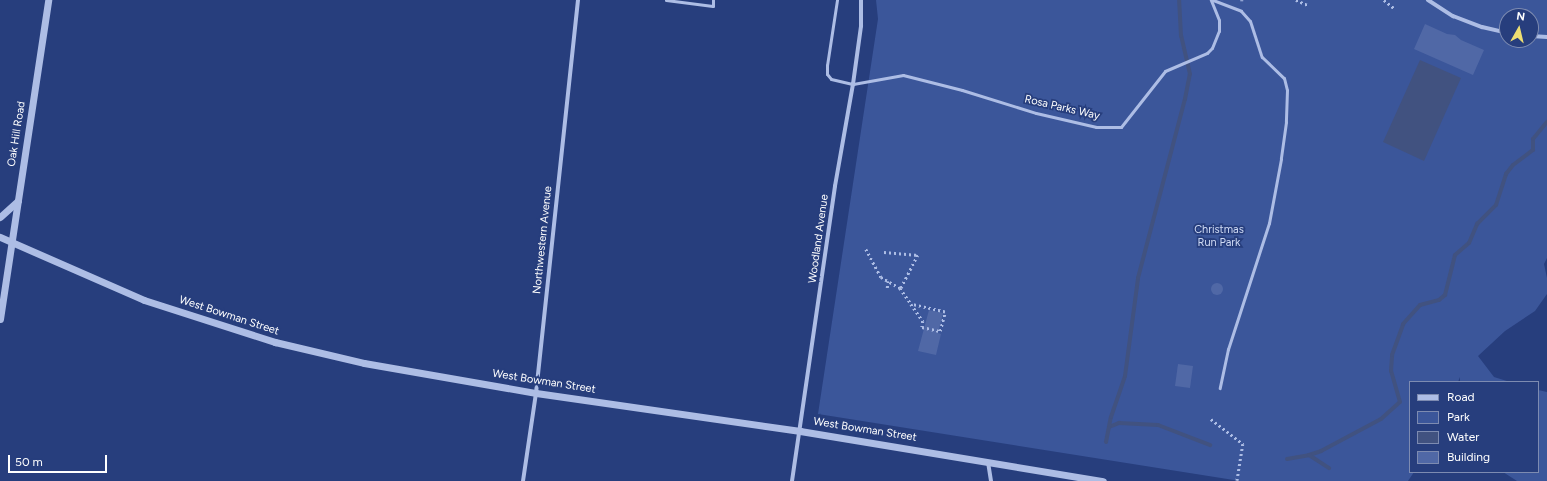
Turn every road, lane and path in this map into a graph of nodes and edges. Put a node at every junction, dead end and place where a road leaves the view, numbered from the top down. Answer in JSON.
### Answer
{"nodes":[{"id":1,"x":48,"y":0,"type":"edge"},
{"id":2,"x":578,"y":0,"type":"edge"},
{"id":3,"x":666,"y":0,"type":"edge"},
{"id":4,"x":713,"y":0,"type":"edge"},
{"id":5,"x":838,"y":0,"type":"edge"},
{"id":6,"x":861,"y":0,"type":"edge"},
{"id":7,"x":1212,"y":0,"type":"edge"},
{"id":8,"x":1296,"y":0,"type":"edge"},
{"id":9,"x":1384,"y":0,"type":"edge"},
{"id":10,"x":1428,"y":0,"type":"edge"},
{"id":11,"x":1308,"y":5,"type":"dead end"},
{"id":12,"x":1395,"y":9,"type":"dead end"},
{"id":13,"x":1499,"y":31,"type":"edge"},
{"id":14,"x":853,"y":84,"type":"junction"},
{"id":15,"x":18,"y":201,"type":"junction"},
{"id":16,"x":0,"y":217,"type":"edge"},
{"id":17,"x":0,"y":237,"type":"edge"},
{"id":18,"x":12,"y":242,"type":"junction"},
{"id":19,"x":866,"y":249,"type":"dead end"},
{"id":20,"x":884,"y":252,"type":"dead end"},
{"id":21,"x":888,"y":281,"type":"junction"},
{"id":22,"x":887,"y":288,"type":"dead end"},
{"id":23,"x":901,"y":289,"type":"junction"},
{"id":24,"x":911,"y":304,"type":"junction"},
{"id":25,"x":0,"y":319,"type":"edge"},
{"id":26,"x":1220,"y":388,"type":"dead end"},
{"id":27,"x":536,"y":392,"type":"junction"},
{"id":28,"x":1211,"y":419,"type":"dead end"},
{"id":29,"x":800,"y":431,"type":"junction"},
{"id":30,"x":988,"y":461,"type":"junction"},
{"id":31,"x":523,"y":481,"type":"edge"},
{"id":32,"x":792,"y":481,"type":"edge"},
{"id":33,"x":991,"y":481,"type":"edge"},
{"id":34,"x":1103,"y":481,"type":"edge"},
{"id":35,"x":1237,"y":481,"type":"edge"}],
"edges":[{"from":1,"to":15,"type":"street","name":"Oak Hill Road"},
{"from":2,"to":27,"type":"street","name":"Northwestern Avenue"},
{"from":3,"to":4,"type":"lane"},
{"from":5,"to":14,"type":"lane"},
{"from":6,"to":14,"type":"street","name":"Woodland Avenue"},
{"from":7,"to":14,"type":"lane","name":"Rosa Parks Way"},
{"from":7,"to":26,"type":"lane"},
{"from":8,"to":11,"type":"path"},
{"from":9,"to":12,"type":"path"},
{"from":10,"to":13,"type":"street"},
{"from":14,"to":29,"type":"street","name":"Woodland Avenue"},
{"from":15,"to":16,"type":"street"},
{"from":15,"to":18,"type":"street","name":"Oak Hill Road"},
{"from":17,"to":18,"type":"street","name":"West Bowman Street"},
{"from":18,"to":25,"type":"street","name":"Oak Hill Road"},
{"from":18,"to":27,"type":"street","name":"West Bowman Street"},
{"from":19,"to":21,"type":"path"},
{"from":20,"to":23,"type":"path"},
{"from":21,"to":22,"type":"path"},
{"from":21,"to":23,"type":"path"},
{"from":23,"to":24,"type":"path"},
{"from":24,"to":24,"type":"path"},
{"from":27,"to":29,"type":"street","name":"West Bowman Street"},
{"from":27,"to":31,"type":"street","name":"Northwestern Avenue"},
{"from":28,"to":35,"type":"path"},
{"from":29,"to":30,"type":"street","name":"West Bowman Street"},
{"from":29,"to":32,"type":"street","name":"Woodland Avenue"},
{"from":30,"to":33,"type":"street"},
{"from":30,"to":34,"type":"street","name":"West Bowman Street"}]}
